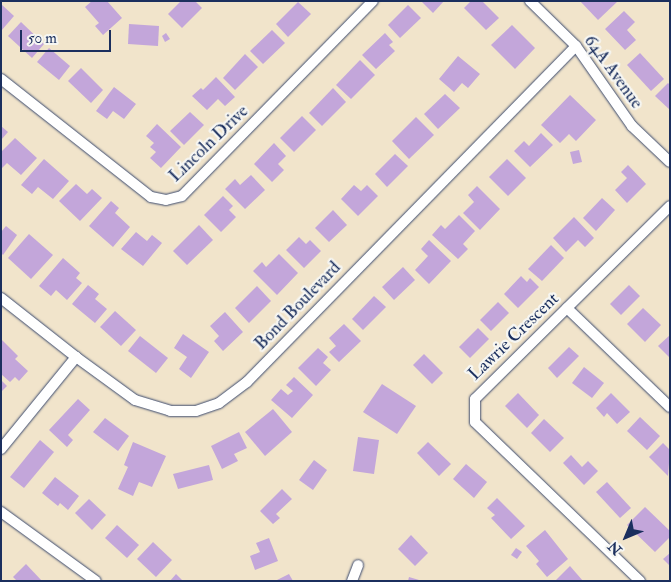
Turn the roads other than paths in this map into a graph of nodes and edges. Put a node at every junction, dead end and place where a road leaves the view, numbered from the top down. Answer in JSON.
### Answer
{"nodes":[{"id":1,"x":373,"y":1,"type":"edge"},
{"id":2,"x":530,"y":1,"type":"edge"},
{"id":3,"x":576,"y":46,"type":"junction"},
{"id":4,"x":1,"y":80,"type":"edge"},
{"id":5,"x":670,"y":162,"type":"edge"},
{"id":6,"x":670,"y":206,"type":"edge"},
{"id":7,"x":1,"y":298,"type":"edge"},
{"id":8,"x":567,"y":308,"type":"junction"},
{"id":9,"x":76,"y":357,"type":"junction"},
{"id":10,"x":670,"y":407,"type":"edge"},
{"id":11,"x":1,"y":449,"type":"edge"},
{"id":12,"x":1,"y":512,"type":"edge"},
{"id":13,"x":358,"y":565,"type":"dead end"},
{"id":14,"x":96,"y":581,"type":"edge"},
{"id":15,"x":352,"y":581,"type":"edge"},
{"id":16,"x":640,"y":581,"type":"edge"}],
"edges":[{"from":1,"to":4,"type":"street","name":"Lincoln Drive"},
{"from":2,"to":3,"type":"street","name":"64A Avenue"},
{"from":3,"to":5,"type":"street","name":"64A Avenue"},
{"from":3,"to":9,"type":"street","name":"Bond Boulevard"},
{"from":6,"to":8,"type":"street","name":"Lawrie Crescent"},
{"from":7,"to":9,"type":"street","name":"Bond Boulevard"},
{"from":8,"to":10,"type":"street"},
{"from":8,"to":16,"type":"street","name":"Lawrie Crescent"},
{"from":9,"to":11,"type":"street"},
{"from":12,"to":14,"type":"street"},
{"from":13,"to":15,"type":"street"}]}
